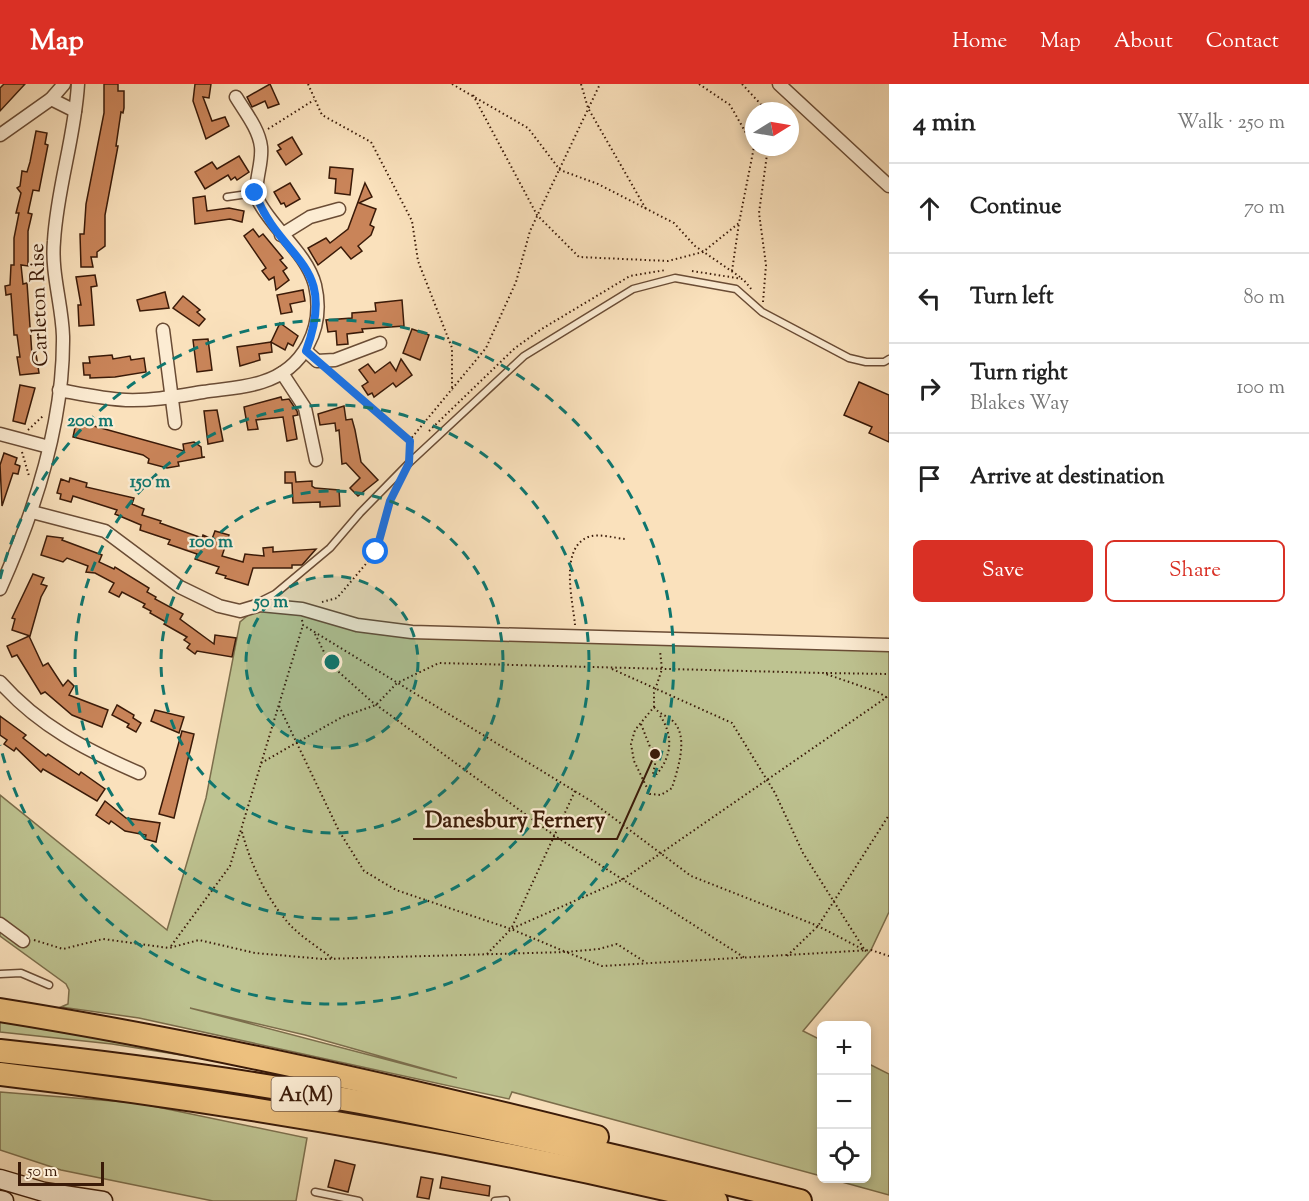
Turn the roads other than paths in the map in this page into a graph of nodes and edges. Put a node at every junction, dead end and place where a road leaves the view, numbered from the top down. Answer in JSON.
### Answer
{"nodes":[{"id":1,"x":64,"y":84,"type":"edge"},
{"id":2,"x":78,"y":84,"type":"edge"},
{"id":3,"x":779,"y":84,"type":"edge"},
{"id":4,"x":236,"y":97,"type":"dead end"},
{"id":5,"x":51,"y":99,"type":"junction"},
{"id":6,"x":75,"y":111,"type":"junction"},
{"id":7,"x":0,"y":135,"type":"edge"},
{"id":8,"x":889,"y":186,"type":"edge"},
{"id":9,"x":255,"y":193,"type":"junction"},
{"id":10,"x":227,"y":197,"type":"dead end"},
{"id":11,"x":339,"y":209,"type":"dead end"},
{"id":12,"x":281,"y":235,"type":"junction"},
{"id":13,"x":163,"y":330,"type":"dead end"},
{"id":14,"x":380,"y":342,"type":"dead end"},
{"id":15,"x":306,"y":351,"type":"junction"},
{"id":16,"x":889,"y":359,"type":"edge"},
{"id":17,"x":282,"y":373,"type":"junction"},
{"id":18,"x":58,"y":390,"type":"junction"},
{"id":19,"x":172,"y":397,"type":"junction"},
{"id":20,"x":175,"y":423,"type":"dead end"},
{"id":21,"x":0,"y":434,"type":"edge"},
{"id":22,"x":49,"y":447,"type":"junction"},
{"id":23,"x":316,"y":459,"type":"dead end"},
{"id":24,"x":32,"y":512,"type":"junction"},
{"id":25,"x":0,"y":589,"type":"edge"},
{"id":26,"x":240,"y":611,"type":"junction"},
{"id":27,"x":889,"y":645,"type":"edge"},
{"id":28,"x":0,"y":682,"type":"edge"},
{"id":29,"x":139,"y":773,"type":"dead end"},
{"id":30,"x":0,"y":924,"type":"edge"},
{"id":31,"x":22,"y":941,"type":"road end"},
{"id":32,"x":0,"y":974,"type":"edge"},
{"id":33,"x":49,"y":985,"type":"dead end"},
{"id":34,"x":0,"y":1010,"type":"edge"},
{"id":35,"x":0,"y":1051,"type":"edge"},
{"id":36,"x":0,"y":1074,"type":"edge"},
{"id":37,"x":0,"y":1179,"type":"edge"},
{"id":38,"x":315,"y":1192,"type":"dead end"},
{"id":39,"x":766,"y":1193,"type":"junction"},
{"id":40,"x":506,"y":1200,"type":"edge"},
{"id":41,"x":103,"y":1201,"type":"edge"},
{"id":42,"x":359,"y":1201,"type":"edge"},
{"id":43,"x":495,"y":1201,"type":"edge"},
{"id":44,"x":716,"y":1201,"type":"edge"},
{"id":45,"x":800,"y":1201,"type":"edge"}],
"edges":[{"from":1,"to":5,"type":"street"},
{"from":2,"to":6,"type":"street","name":"Carleton Rise"},
{"from":3,"to":8,"type":"street"},
{"from":4,"to":9,"type":"street"},
{"from":5,"to":6,"type":"street"},
{"from":5,"to":7,"type":"street"},
{"from":6,"to":18,"type":"street","name":"Carleton Rise"},
{"from":9,"to":10,"type":"lane"},
{"from":9,"to":12,"type":"street"},
{"from":11,"to":12,"type":"street"},
{"from":12,"to":15,"type":"street"},
{"from":13,"to":19,"type":"street"},
{"from":14,"to":15,"type":"street"},
{"from":15,"to":17,"type":"street"},
{"from":16,"to":26,"type":"lane"},
{"from":17,"to":19,"type":"street"},
{"from":17,"to":23,"type":"street"},
{"from":18,"to":19,"type":"street"},
{"from":18,"to":22,"type":"street","name":"Carleton Rise"},
{"from":19,"to":20,"type":"street"},
{"from":21,"to":22,"type":"street"},
{"from":22,"to":24,"type":"street","name":"Carleton Rise"},
{"from":24,"to":25,"type":"street","name":"Carleton Rise"},
{"from":24,"to":26,"type":"street"},
{"from":26,"to":27,"type":"street"},
{"from":28,"to":29,"type":"street"},
{"from":30,"to":31,"type":"street"},
{"from":32,"to":33,"type":"lane"},
{"from":34,"to":39,"type":"highway"},
{"from":35,"to":39,"type":"highway","number":"A1(M)"},
{"from":36,"to":44,"type":"highway","number":"A1(M)"},
{"from":37,"to":41,"type":"main road"},
{"from":38,"to":42,"type":"lane"},
{"from":39,"to":45,"type":"highway","number":"A1(M)"},
{"from":40,"to":43,"type":"lane"}]}
